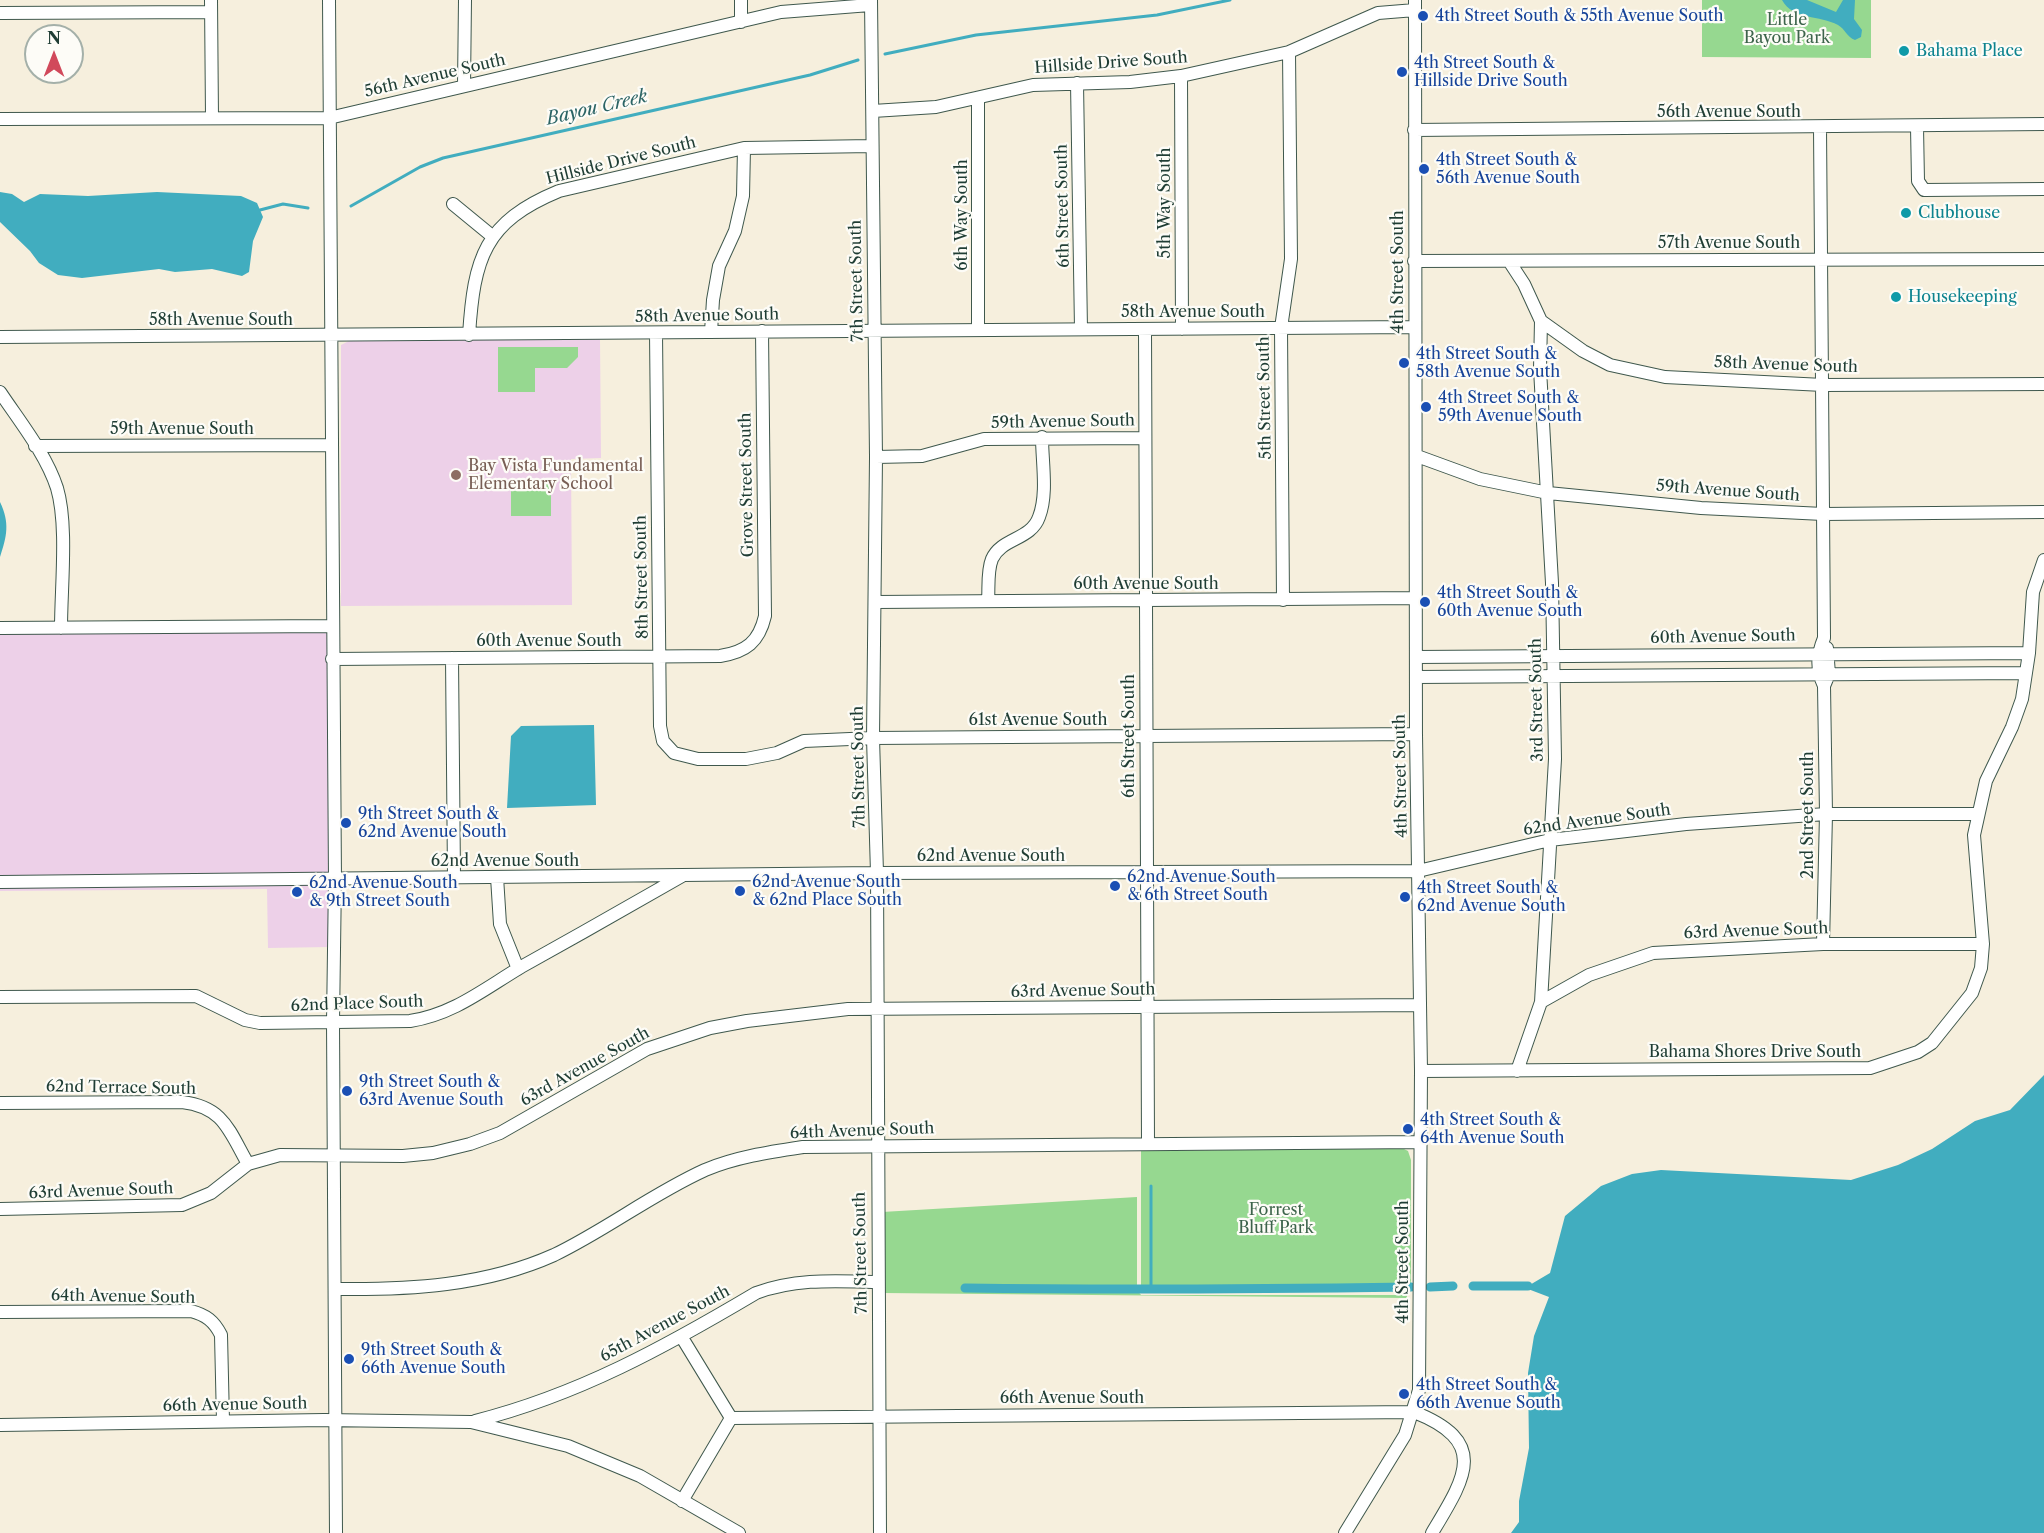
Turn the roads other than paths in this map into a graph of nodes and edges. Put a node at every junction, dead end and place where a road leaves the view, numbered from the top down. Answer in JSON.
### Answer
{"nodes":[{"id":1,"x":329,"y":0,"type":"edge"},
{"id":2,"x":465,"y":0,"type":"edge"},
{"id":3,"x":741,"y":0,"type":"edge"},
{"id":4,"x":870,"y":3,"type":"edge"},
{"id":5,"x":1415,"y":5,"type":"edge"},
{"id":6,"x":211,"y":6,"type":"edge"},
{"id":7,"x":0,"y":13,"type":"edge"},
{"id":8,"x":741,"y":22,"type":"junction"},
{"id":9,"x":1289,"y":52,"type":"junction"},
{"id":10,"x":1181,"y":76,"type":"junction"},
{"id":11,"x":1077,"y":83,"type":"junction"},
{"id":12,"x":464,"y":86,"type":"junction"},
{"id":13,"x":978,"y":99,"type":"junction"},
{"id":14,"x":873,"y":111,"type":"junction"},
{"id":15,"x":212,"y":117,"type":"junction"},
{"id":16,"x":329,"y":118,"type":"junction"},
{"id":17,"x":0,"y":119,"type":"edge"},
{"id":18,"x":2044,"y":124,"type":"edge"},
{"id":19,"x":1917,"y":126,"type":"junction"},
{"id":20,"x":1820,"y":128,"type":"junction"},
{"id":21,"x":1414,"y":130,"type":"junction"},
{"id":22,"x":872,"y":146,"type":"junction"},
{"id":23,"x":744,"y":148,"type":"junction"},
{"id":24,"x":2044,"y":189,"type":"edge"},
{"id":25,"x":453,"y":204,"type":"dead end"},
{"id":26,"x":492,"y":236,"type":"junction"},
{"id":27,"x":1821,"y":259,"type":"junction"},
{"id":28,"x":2044,"y":259,"type":"edge"},
{"id":29,"x":1414,"y":261,"type":"junction"},
{"id":30,"x":1509,"y":261,"type":"junction"},
{"id":31,"x":1541,"y":321,"type":"junction"},
{"id":32,"x":1415,"y":327,"type":"junction"},
{"id":33,"x":1281,"y":328,"type":"junction"},
{"id":34,"x":1081,"y":329,"type":"junction"},
{"id":35,"x":1145,"y":329,"type":"junction"},
{"id":36,"x":1182,"y":329,"type":"junction"},
{"id":37,"x":874,"y":330,"type":"junction"},
{"id":38,"x":978,"y":330,"type":"junction"},
{"id":39,"x":762,"y":331,"type":"junction"},
{"id":40,"x":711,"y":332,"type":"junction"},
{"id":41,"x":656,"y":333,"type":"junction"},
{"id":42,"x":469,"y":335,"type":"junction"},
{"id":43,"x":330,"y":336,"type":"junction"},
{"id":44,"x":0,"y":337,"type":"edge"},
{"id":45,"x":2044,"y":384,"type":"edge"},
{"id":46,"x":1823,"y":385,"type":"junction"},
{"id":47,"x":0,"y":392,"type":"edge"},
{"id":48,"x":1042,"y":437,"type":"junction"},
{"id":49,"x":1144,"y":438,"type":"junction"},
{"id":50,"x":35,"y":446,"type":"junction"},
{"id":51,"x":330,"y":446,"type":"junction"},
{"id":52,"x":1417,"y":456,"type":"junction"},
{"id":53,"x":876,"y":457,"type":"junction"},
{"id":54,"x":1548,"y":493,"type":"junction"},
{"id":55,"x":2044,"y":512,"type":"edge"},
{"id":56,"x":1823,"y":514,"type":"junction"},
{"id":57,"x":2044,"y":560,"type":"edge"},
{"id":58,"x":1416,"y":598,"type":"junction"},
{"id":59,"x":1283,"y":600,"type":"junction"},
{"id":60,"x":988,"y":601,"type":"junction"},
{"id":61,"x":1145,"y":601,"type":"junction"},
{"id":62,"x":876,"y":602,"type":"junction"},
{"id":63,"x":332,"y":626,"type":"junction"},
{"id":64,"x":61,"y":627,"type":"junction"},
{"id":65,"x":0,"y":628,"type":"edge"},
{"id":66,"x":758,"y":636,"type":"joint"},
{"id":67,"x":2030,"y":652,"type":"junction"},
{"id":68,"x":1824,"y":653,"type":"junction"},
{"id":69,"x":1553,"y":656,"type":"junction"},
{"id":70,"x":659,"y":657,"type":"junction"},
{"id":71,"x":1416,"y":657,"type":"junction"},
{"id":72,"x":452,"y":658,"type":"junction"},
{"id":73,"x":332,"y":659,"type":"junction"},
{"id":74,"x":2026,"y":673,"type":"junction"},
{"id":75,"x":1553,"y":675,"type":"junction"},
{"id":76,"x":1416,"y":677,"type":"junction"},
{"id":77,"x":1824,"y":678,"type":"junction"},
{"id":78,"x":1416,"y":734,"type":"junction"},
{"id":79,"x":1146,"y":736,"type":"junction"},
{"id":80,"x":873,"y":738,"type":"junction"},
{"id":81,"x":736,"y":759,"type":"joint"},
{"id":82,"x":1827,"y":814,"type":"junction"},
{"id":83,"x":1977,"y":814,"type":"junction"},
{"id":84,"x":1550,"y":840,"type":"junction"},
{"id":85,"x":1418,"y":871,"type":"junction"},
{"id":86,"x":1146,"y":872,"type":"junction"},
{"id":87,"x":877,"y":873,"type":"junction"},
{"id":88,"x":683,"y":876,"type":"junction"},
{"id":89,"x":497,"y":877,"type":"junction"},
{"id":90,"x":335,"y":878,"type":"junction"},
{"id":91,"x":454,"y":878,"type":"junction"},
{"id":92,"x":0,"y":882,"type":"edge"},
{"id":93,"x":1823,"y":944,"type":"junction"},
{"id":94,"x":1983,"y":944,"type":"junction"},
{"id":95,"x":518,"y":969,"type":"junction"},
{"id":96,"x":0,"y":997,"type":"edge"},
{"id":97,"x":1541,"y":1002,"type":"junction"},
{"id":98,"x":1419,"y":1005,"type":"junction"},
{"id":99,"x":1147,"y":1007,"type":"junction"},
{"id":100,"x":877,"y":1010,"type":"junction"},
{"id":101,"x":333,"y":1022,"type":"junction"},
{"id":102,"x":1421,"y":1071,"type":"junction"},
{"id":103,"x":1517,"y":1071,"type":"junction"},
{"id":104,"x":0,"y":1103,"type":"edge"},
{"id":105,"x":1420,"y":1142,"type":"junction"},
{"id":106,"x":1148,"y":1144,"type":"junction"},
{"id":107,"x":876,"y":1146,"type":"junction"},
{"id":108,"x":334,"y":1156,"type":"junction"},
{"id":109,"x":248,"y":1164,"type":"junction"},
{"id":110,"x":0,"y":1209,"type":"edge"},
{"id":111,"x":878,"y":1282,"type":"junction"},
{"id":112,"x":335,"y":1289,"type":"junction"},
{"id":113,"x":0,"y":1312,"type":"edge"},
{"id":114,"x":681,"y":1336,"type":"junction"},
{"id":115,"x":1414,"y":1412,"type":"junction"},
{"id":116,"x":880,"y":1416,"type":"junction"},
{"id":117,"x":731,"y":1418,"type":"junction"},
{"id":118,"x":336,"y":1420,"type":"junction"},
{"id":119,"x":223,"y":1421,"type":"junction"},
{"id":120,"x":471,"y":1422,"type":"junction"},
{"id":121,"x":0,"y":1425,"type":"edge"},
{"id":122,"x":682,"y":1501,"type":"junction"},
{"id":123,"x":336,"y":1533,"type":"edge"},
{"id":124,"x":739,"y":1533,"type":"edge"},
{"id":125,"x":880,"y":1533,"type":"edge"},
{"id":126,"x":1345,"y":1533,"type":"edge"},
{"id":127,"x":1432,"y":1533,"type":"edge"}],
"edges":[{"from":1,"to":16,"type":"street"},
{"from":2,"to":12,"type":"street"},
{"from":3,"to":8,"type":"street"},
{"from":4,"to":8,"type":"street","name":"56th Avenue South"},
{"from":4,"to":14,"type":"street","name":"7th Street South"},
{"from":5,"to":9,"type":"street","name":"Hillside Drive South"},
{"from":5,"to":21,"type":"street","name":"4th Street South"},
{"from":6,"to":7,"type":"street"},
{"from":6,"to":15,"type":"street"},
{"from":8,"to":12,"type":"street","name":"56th Avenue South"},
{"from":9,"to":10,"type":"street","name":"Hillside Drive South"},
{"from":9,"to":33,"type":"street","name":"5th Street South"},
{"from":10,"to":11,"type":"street","name":"Hillside Drive South"},
{"from":10,"to":36,"type":"street","name":"5th Way South"},
{"from":11,"to":13,"type":"street","name":"Hillside Drive South"},
{"from":11,"to":34,"type":"street","name":"6th Street South"},
{"from":12,"to":16,"type":"street","name":"56th Avenue South"},
{"from":13,"to":14,"type":"street","name":"Hillside Drive South"},
{"from":13,"to":38,"type":"street","name":"6th Way South"},
{"from":14,"to":22,"type":"street","name":"7th Street South"},
{"from":15,"to":16,"type":"street","name":"56th Avenue South"},
{"from":15,"to":17,"type":"street","name":"56th Avenue South"},
{"from":16,"to":43,"type":"street"},
{"from":18,"to":19,"type":"street","name":"56th Avenue South"},
{"from":19,"to":20,"type":"street","name":"56th Avenue South"},
{"from":19,"to":24,"type":"street"},
{"from":20,"to":21,"type":"street","name":"56th Avenue South"},
{"from":20,"to":27,"type":"street","name":"2nd Street South"},
{"from":21,"to":29,"type":"street","name":"4th Street South"},
{"from":22,"to":23,"type":"street","name":"Hillside Drive South"},
{"from":22,"to":37,"type":"street","name":"7th Street South"},
{"from":23,"to":26,"type":"street","name":"Hillside Drive South"},
{"from":23,"to":40,"type":"street"},
{"from":25,"to":26,"type":"street"},
{"from":26,"to":42,"type":"street","name":"Hillside Drive South"},
{"from":27,"to":28,"type":"street","name":"57th Avenue South"},
{"from":27,"to":30,"type":"street","name":"57th Avenue South"},
{"from":27,"to":46,"type":"street","name":"2nd Street South"},
{"from":29,"to":30,"type":"street","name":"57th Avenue South"},
{"from":29,"to":32,"type":"street","name":"4th Street South"},
{"from":30,"to":31,"type":"street","name":"3rd Street South"},
{"from":31,"to":46,"type":"street","name":"58th Avenue South"},
{"from":31,"to":54,"type":"street","name":"3rd Street South"},
{"from":32,"to":33,"type":"street","name":"58th Avenue South"},
{"from":32,"to":52,"type":"street","name":"4th Street South"},
{"from":33,"to":36,"type":"street","name":"58th Avenue South"},
{"from":33,"to":59,"type":"street","name":"5th Street South"},
{"from":34,"to":35,"type":"street","name":"58th Avenue South"},
{"from":34,"to":38,"type":"street","name":"58th Avenue South"},
{"from":35,"to":36,"type":"street","name":"58th Avenue South"},
{"from":35,"to":49,"type":"street","name":"6th Street South"},
{"from":37,"to":38,"type":"street","name":"58th Avenue South"},
{"from":37,"to":39,"type":"street","name":"58th Avenue South"},
{"from":37,"to":53,"type":"street","name":"7th Street South"},
{"from":39,"to":40,"type":"street","name":"58th Avenue South"},
{"from":39,"to":66,"type":"street","name":"Grove Street South"},
{"from":40,"to":41,"type":"street","name":"58th Avenue South"},
{"from":41,"to":42,"type":"street","name":"58th Avenue South"},
{"from":41,"to":70,"type":"street","name":"8th Street South"},
{"from":42,"to":43,"type":"street","name":"58th Avenue South"},
{"from":43,"to":44,"type":"street","name":"58th Avenue South"},
{"from":43,"to":51,"type":"street"},
{"from":45,"to":46,"type":"street","name":"58th Avenue South"},
{"from":46,"to":56,"type":"street","name":"2nd Street South"},
{"from":47,"to":50,"type":"street"},
{"from":48,"to":49,"type":"street","name":"59th Avenue South"},
{"from":48,"to":53,"type":"street","name":"59th Avenue South"},
{"from":48,"to":60,"type":"street"},
{"from":49,"to":61,"type":"street","name":"6th Street South"},
{"from":50,"to":51,"type":"street","name":"59th Avenue South"},
{"from":50,"to":64,"type":"street"},
{"from":51,"to":63,"type":"street"},
{"from":52,"to":54,"type":"street","name":"59th Avenue South"},
{"from":52,"to":58,"type":"street","name":"4th Street South"},
{"from":53,"to":62,"type":"street","name":"7th Street South"},
{"from":54,"to":56,"type":"street","name":"59th Avenue South"},
{"from":54,"to":69,"type":"street","name":"3rd Street South"},
{"from":55,"to":56,"type":"street","name":"59th Avenue South"},
{"from":56,"to":68,"type":"street","name":"2nd Street South"},
{"from":57,"to":67,"type":"street","name":"Bahama Shores Drive South"},
{"from":58,"to":59,"type":"street","name":"60th Avenue South"},
{"from":58,"to":71,"type":"street","name":"4th Street South"},
{"from":59,"to":61,"type":"street","name":"60th Avenue South"},
{"from":60,"to":61,"type":"street","name":"60th Avenue South"},
{"from":60,"to":62,"type":"street","name":"60th Avenue South"},
{"from":61,"to":79,"type":"street","name":"6th Street South"},
{"from":62,"to":80,"type":"street","name":"7th Street South"},
{"from":63,"to":64,"type":"street"},
{"from":63,"to":73,"type":"street"},
{"from":64,"to":65,"type":"street"},
{"from":66,"to":70,"type":"street","name":"60th Avenue South"},
{"from":67,"to":68,"type":"street","name":"60th Avenue South"},
{"from":67,"to":74,"type":"street","name":"Bahama Shores Drive South"},
{"from":68,"to":69,"type":"street","name":"60th Avenue South"},
{"from":68,"to":77,"type":"street","name":"2nd Street South"},
{"from":69,"to":71,"type":"street","name":"60th Avenue South"},
{"from":69,"to":75,"type":"street","name":"3rd Street South"},
{"from":70,"to":72,"type":"street","name":"60th Avenue South"},
{"from":70,"to":81,"type":"street","name":"8th Street South"},
{"from":71,"to":76,"type":"street","name":"4th Street South"},
{"from":72,"to":73,"type":"street","name":"60th Avenue South"},
{"from":72,"to":91,"type":"street"},
{"from":73,"to":90,"type":"street"},
{"from":74,"to":77,"type":"street"},
{"from":74,"to":83,"type":"street","name":"Bahama Shores Drive South"},
{"from":75,"to":76,"type":"street"},
{"from":75,"to":77,"type":"street"},
{"from":75,"to":84,"type":"street","name":"3rd Street South"},
{"from":76,"to":78,"type":"street","name":"4th Street South"},
{"from":77,"to":82,"type":"street","name":"2nd Street South"},
{"from":78,"to":79,"type":"street","name":"61st Avenue South"},
{"from":78,"to":85,"type":"street","name":"4th Street South"},
{"from":79,"to":80,"type":"street","name":"61st Avenue South"},
{"from":79,"to":86,"type":"street","name":"6th Street South"},
{"from":80,"to":81,"type":"street","name":"61st Avenue South"},
{"from":80,"to":87,"type":"street","name":"7th Street South"},
{"from":82,"to":83,"type":"street","name":"62nd Avenue South"},
{"from":82,"to":84,"type":"street","name":"62nd Avenue South"},
{"from":82,"to":93,"type":"street","name":"2nd Street South"},
{"from":83,"to":94,"type":"street","name":"Bahama Shores Drive South"},
{"from":84,"to":85,"type":"street","name":"62nd Avenue South"},
{"from":84,"to":97,"type":"street","name":"3rd Street South"},
{"from":85,"to":86,"type":"street","name":"62nd Avenue South"},
{"from":85,"to":98,"type":"street","name":"4th Street South"},
{"from":86,"to":87,"type":"street","name":"62nd Avenue South"},
{"from":86,"to":99,"type":"street","name":"6th Street South"},
{"from":87,"to":88,"type":"street","name":"62nd Avenue South"},
{"from":87,"to":100,"type":"street","name":"7th Street South"},
{"from":88,"to":89,"type":"street","name":"62nd Avenue South"},
{"from":88,"to":95,"type":"street","name":"62nd Place South"},
{"from":89,"to":91,"type":"street","name":"62nd Avenue South"},
{"from":89,"to":95,"type":"street"},
{"from":90,"to":91,"type":"street","name":"62nd Avenue South"},
{"from":90,"to":92,"type":"street","name":"62nd Avenue South"},
{"from":90,"to":101,"type":"street"},
{"from":93,"to":94,"type":"street","name":"63rd Avenue South"},
{"from":93,"to":97,"type":"street","name":"63rd Avenue South"},
{"from":94,"to":103,"type":"street","name":"Bahama Shores Drive South"},
{"from":95,"to":101,"type":"street","name":"62nd Place South"},
{"from":96,"to":101,"type":"street","name":"62nd Place South"},
{"from":97,"to":103,"type":"street","name":"3rd Street South"},
{"from":98,"to":99,"type":"street","name":"63rd Avenue South"},
{"from":98,"to":102,"type":"street","name":"4th Street South"},
{"from":99,"to":100,"type":"street","name":"63rd Avenue South"},
{"from":99,"to":106,"type":"street","name":"6th Street South"},
{"from":100,"to":107,"type":"street","name":"7th Street South"},
{"from":100,"to":108,"type":"street","name":"63rd Avenue South"},
{"from":101,"to":108,"type":"street"},
{"from":102,"to":103,"type":"street","name":"Bahama Shores Drive South"},
{"from":102,"to":105,"type":"street","name":"4th Street South"},
{"from":104,"to":109,"type":"street","name":"62nd Terrace South"},
{"from":105,"to":106,"type":"street","name":"64th Avenue South"},
{"from":105,"to":115,"type":"street","name":"4th Street South"},
{"from":106,"to":107,"type":"street","name":"64th Avenue South"},
{"from":107,"to":111,"type":"street","name":"7th Street South"},
{"from":107,"to":112,"type":"street","name":"64th Avenue South"},
{"from":108,"to":109,"type":"street","name":"63rd Avenue South"},
{"from":108,"to":112,"type":"street"},
{"from":109,"to":110,"type":"street","name":"63rd Avenue South"},
{"from":111,"to":114,"type":"street","name":"65th Avenue South"},
{"from":111,"to":116,"type":"street","name":"7th Street South"},
{"from":112,"to":118,"type":"street"},
{"from":113,"to":119,"type":"street","name":"64th Avenue South"},
{"from":114,"to":117,"type":"street"},
{"from":114,"to":120,"type":"street","name":"65th Avenue South"},
{"from":115,"to":116,"type":"street","name":"66th Avenue South"},
{"from":115,"to":126,"type":"street","name":"4th Street South"},
{"from":115,"to":127,"type":"street"},
{"from":116,"to":117,"type":"street","name":"66th Avenue South"},
{"from":116,"to":125,"type":"street","name":"7th Street South"},
{"from":117,"to":122,"type":"street"},
{"from":118,"to":119,"type":"street","name":"66th Avenue South"},
{"from":118,"to":120,"type":"street","name":"66th Avenue South"},
{"from":118,"to":123,"type":"street"},
{"from":119,"to":121,"type":"street","name":"66th Avenue South"},
{"from":120,"to":122,"type":"street"},
{"from":122,"to":124,"type":"street"}]}
